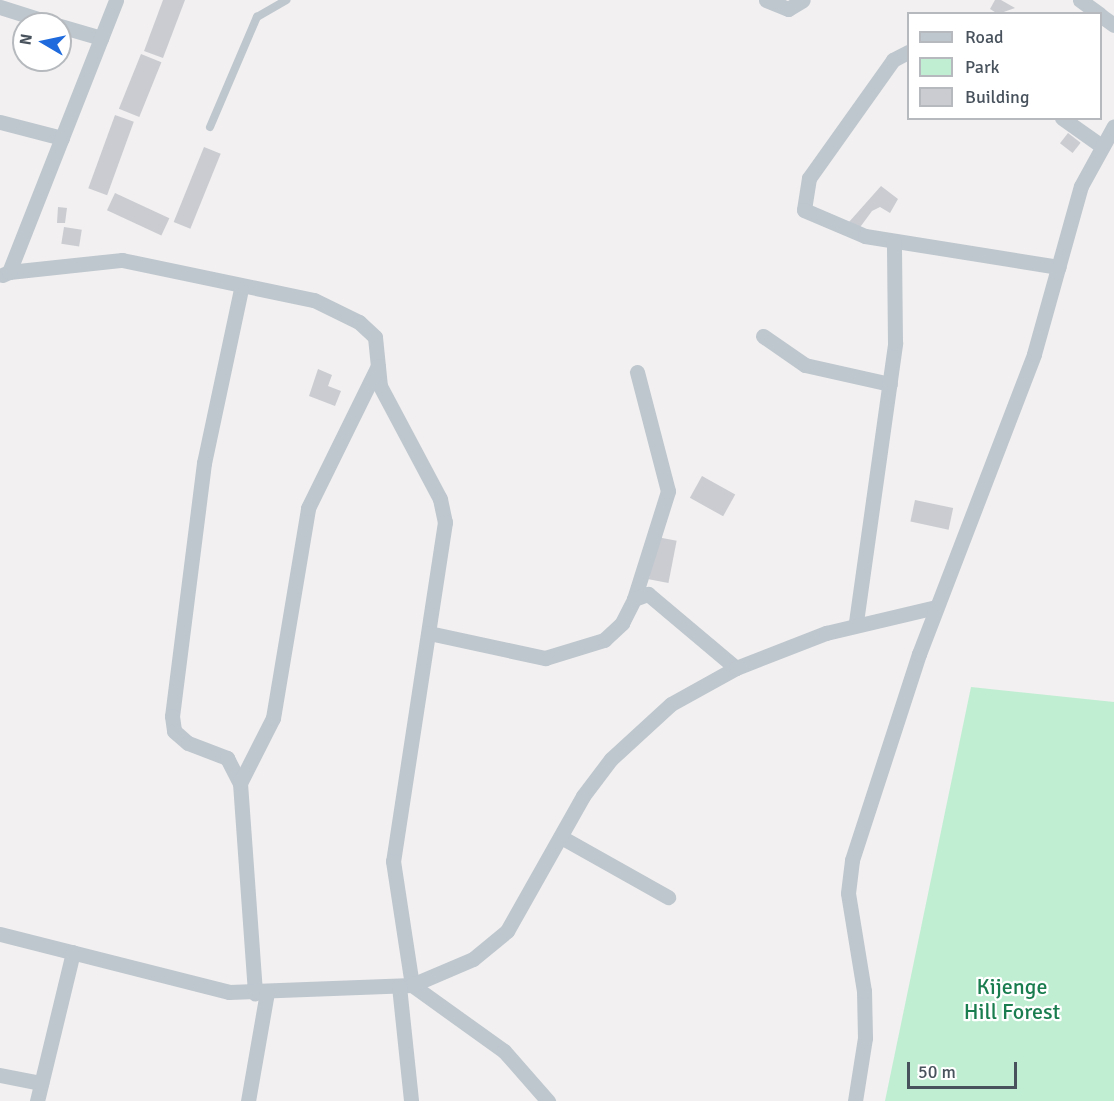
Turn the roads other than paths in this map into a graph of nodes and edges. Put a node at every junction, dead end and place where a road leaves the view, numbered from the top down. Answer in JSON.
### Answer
{"nodes":[{"id":1,"x":116,"y":0,"type":"edge"},
{"id":2,"x":287,"y":0,"type":"edge"},
{"id":3,"x":766,"y":0,"type":"edge"},
{"id":4,"x":803,"y":0,"type":"edge"},
{"id":5,"x":1080,"y":0,"type":"edge"},
{"id":6,"x":1097,"y":12,"type":"edge"},
{"id":7,"x":1102,"y":16,"type":"edge"},
{"id":8,"x":1114,"y":25,"type":"edge"},
{"id":9,"x":72,"y":30,"type":"edge"},
{"id":10,"x":101,"y":38,"type":"junction"},
{"id":11,"x":907,"y":53,"type":"edge"},
{"id":12,"x":1065,"y":120,"type":"edge"},
{"id":13,"x":0,"y":122,"type":"edge"},
{"id":14,"x":1114,"y":126,"type":"edge"},
{"id":15,"x":210,"y":127,"type":"dead end"},
{"id":16,"x":62,"y":138,"type":"junction"},
{"id":17,"x":1100,"y":145,"type":"junction"},
{"id":18,"x":894,"y":241,"type":"junction"},
{"id":19,"x":1059,"y":267,"type":"junction"},
{"id":20,"x":5,"y":274,"type":"edge"},
{"id":21,"x":241,"y":289,"type":"junction"},
{"id":22,"x":763,"y":336,"type":"dead end"},
{"id":23,"x":378,"y":366,"type":"junction"},
{"id":24,"x":637,"y":372,"type":"dead end"},
{"id":25,"x":890,"y":384,"type":"junction"},
{"id":26,"x":634,"y":598,"type":"junction"},
{"id":27,"x":936,"y":608,"type":"junction"},
{"id":28,"x":856,"y":622,"type":"junction"},
{"id":29,"x":429,"y":633,"type":"junction"},
{"id":30,"x":736,"y":668,"type":"junction"},
{"id":31,"x":240,"y":783,"type":"junction"},
{"id":32,"x":561,"y":837,"type":"junction"},
{"id":33,"x":668,"y":897,"type":"dead end"},
{"id":34,"x":0,"y":934,"type":"edge"},
{"id":35,"x":73,"y":952,"type":"junction"},
{"id":36,"x":406,"y":985,"type":"junction"},
{"id":37,"x":261,"y":993,"type":"junction"},
{"id":38,"x":0,"y":1075,"type":"edge"},
{"id":39,"x":41,"y":1083,"type":"junction"},
{"id":40,"x":37,"y":1101,"type":"edge"},
{"id":41,"x":248,"y":1101,"type":"edge"},
{"id":42,"x":411,"y":1101,"type":"edge"},
{"id":43,"x":548,"y":1101,"type":"edge"},
{"id":44,"x":855,"y":1101,"type":"edge"}],
"edges":[{"from":1,"to":10,"type":"street"},
{"from":2,"to":15,"type":"lane"},
{"from":3,"to":4,"type":"street"},
{"from":5,"to":6,"type":"street"},
{"from":7,"to":8,"type":"street"},
{"from":9,"to":10,"type":"street"},
{"from":10,"to":16,"type":"street"},
{"from":11,"to":18,"type":"street"},
{"from":12,"to":17,"type":"street"},
{"from":13,"to":16,"type":"street"},
{"from":14,"to":17,"type":"street"},
{"from":16,"to":20,"type":"street"},
{"from":17,"to":19,"type":"street"},
{"from":18,"to":19,"type":"street"},
{"from":18,"to":25,"type":"street"},
{"from":19,"to":27,"type":"street"},
{"from":20,"to":21,"type":"street"},
{"from":21,"to":23,"type":"street"},
{"from":21,"to":31,"type":"street"},
{"from":22,"to":25,"type":"street"},
{"from":23,"to":29,"type":"street"},
{"from":23,"to":31,"type":"street"},
{"from":24,"to":26,"type":"street"},
{"from":25,"to":28,"type":"street"},
{"from":26,"to":29,"type":"street"},
{"from":26,"to":30,"type":"street"},
{"from":27,"to":28,"type":"street"},
{"from":27,"to":44,"type":"street"},
{"from":28,"to":30,"type":"street"},
{"from":29,"to":36,"type":"street"},
{"from":30,"to":32,"type":"street"},
{"from":31,"to":37,"type":"street"},
{"from":32,"to":33,"type":"street"},
{"from":32,"to":36,"type":"street"},
{"from":34,"to":35,"type":"street"},
{"from":35,"to":37,"type":"street"},
{"from":35,"to":39,"type":"street"},
{"from":36,"to":37,"type":"street"},
{"from":36,"to":42,"type":"street"},
{"from":36,"to":43,"type":"street"},
{"from":37,"to":41,"type":"street"},
{"from":38,"to":39,"type":"street"},
{"from":39,"to":40,"type":"street"}]}
